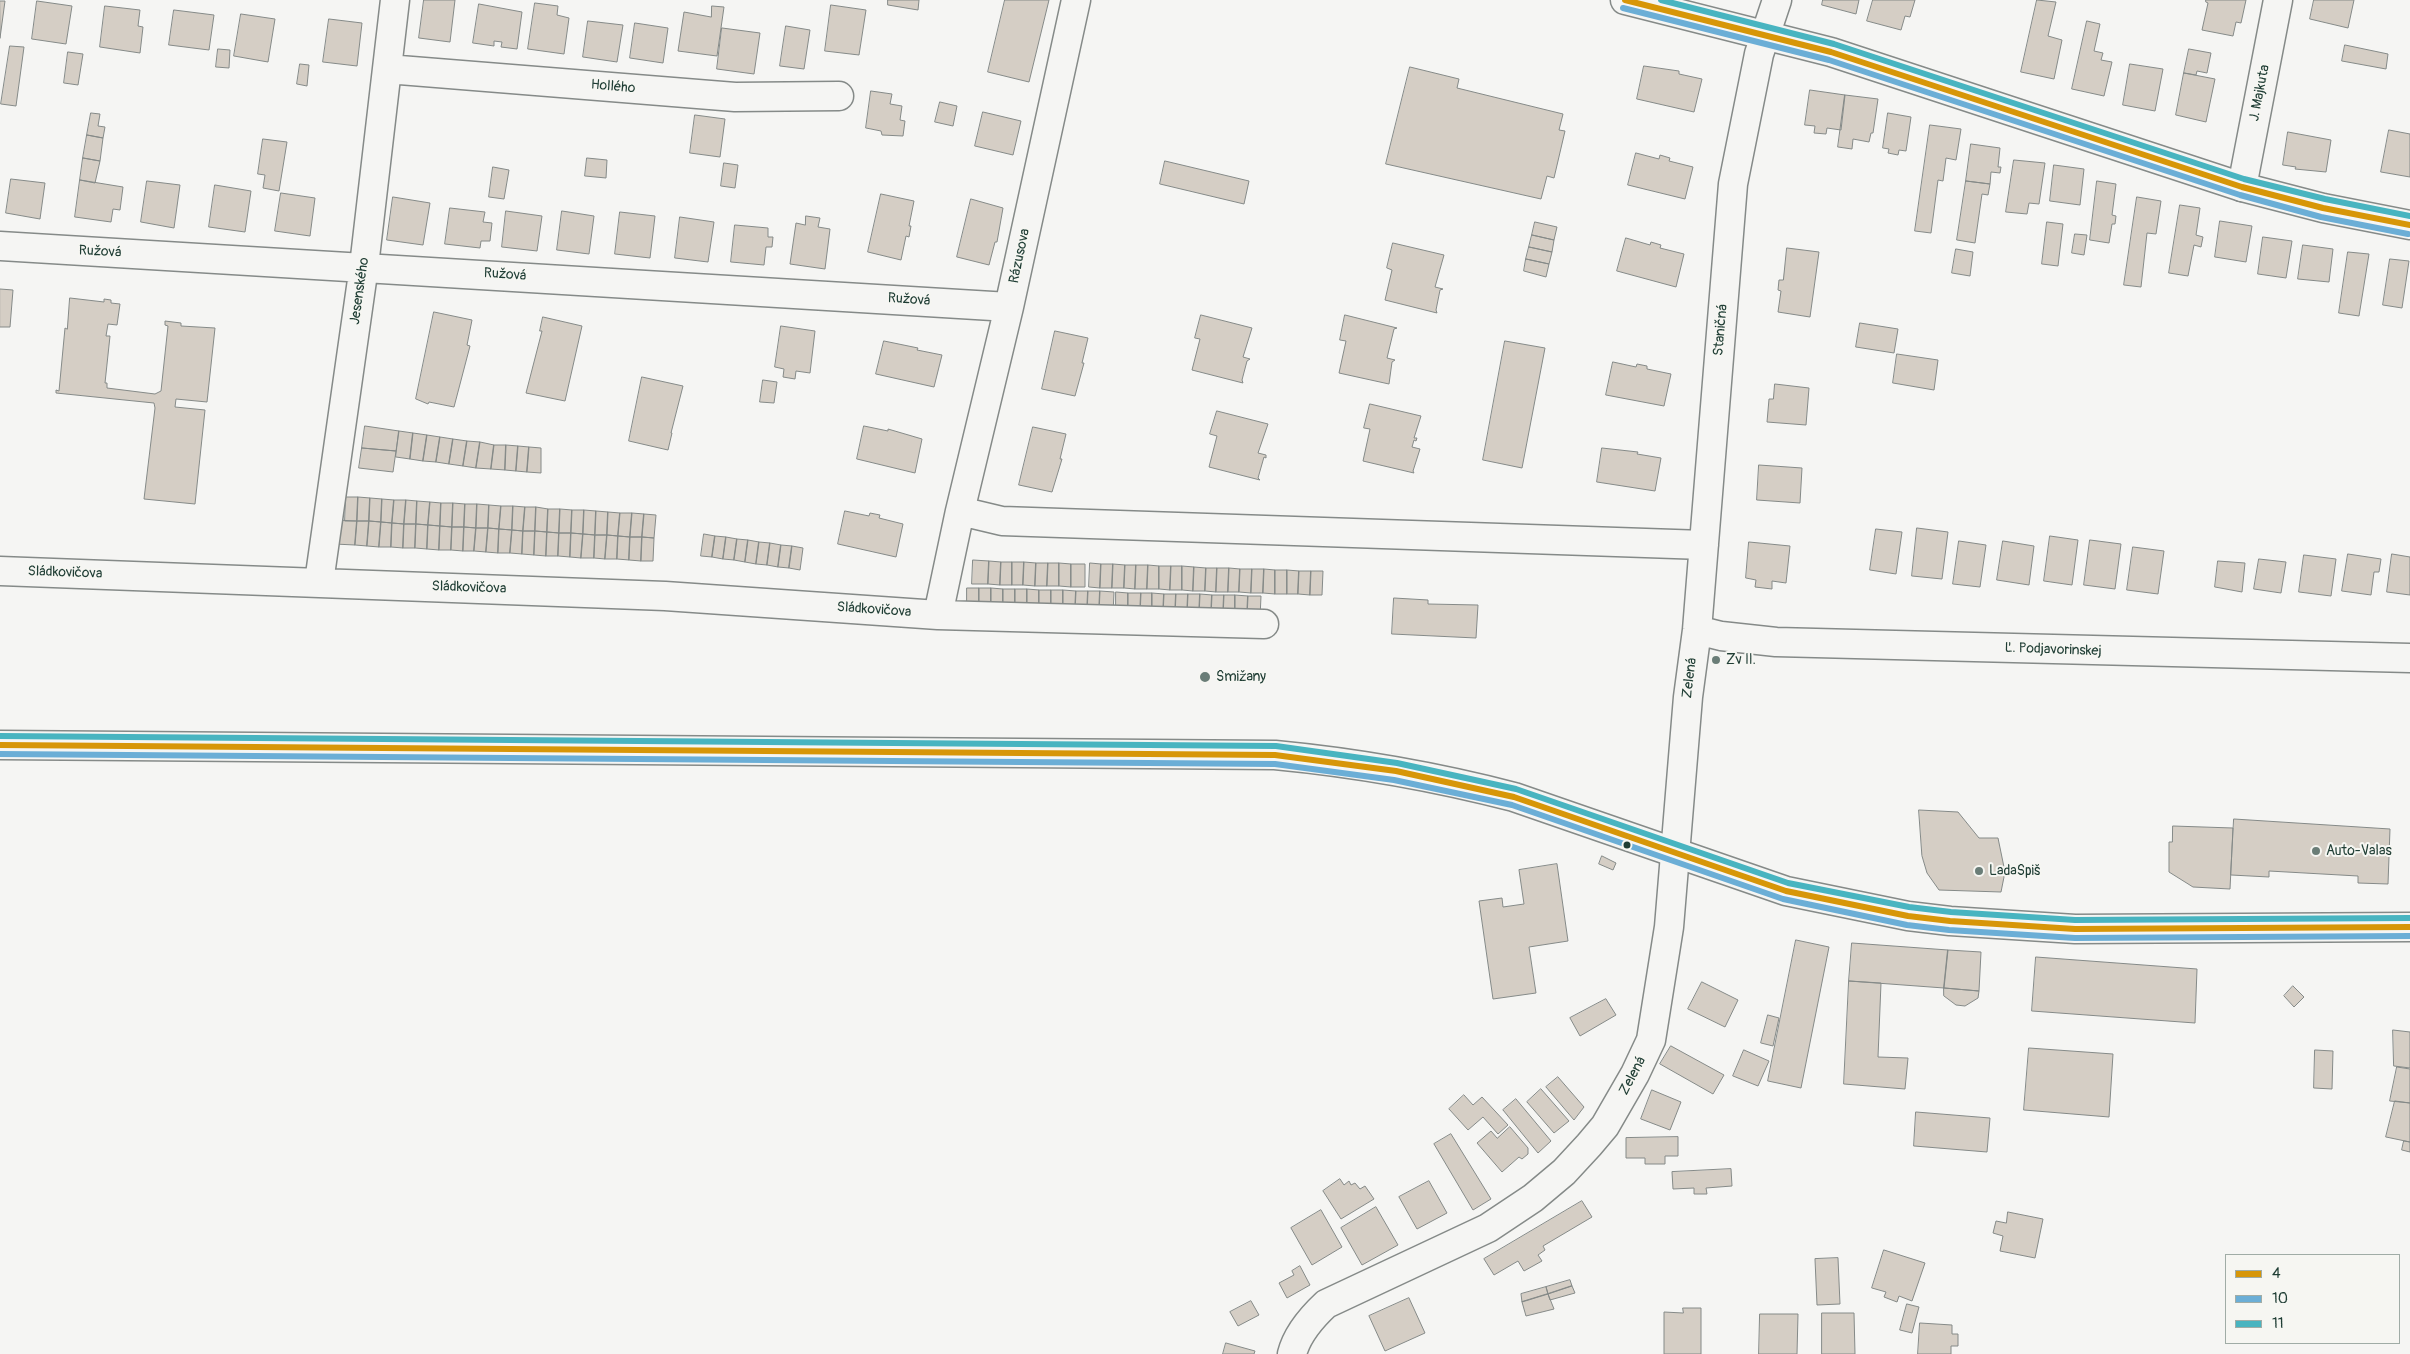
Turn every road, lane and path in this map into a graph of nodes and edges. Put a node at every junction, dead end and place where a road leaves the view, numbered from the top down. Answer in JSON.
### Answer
{"nodes":[{"id":1,"x":395,"y":0,"type":"edge"},
{"id":2,"x":1076,"y":0,"type":"edge"},
{"id":3,"x":1626,"y":0,"type":"edge"},
{"id":4,"x":1777,"y":0,"type":"edge"},
{"id":5,"x":2278,"y":0,"type":"edge"},
{"id":6,"x":1766,"y":35,"type":"junction"},
{"id":7,"x":387,"y":69,"type":"junction"},
{"id":8,"x":839,"y":96,"type":"dead end"},
{"id":9,"x":2242,"y":187,"type":"junction"},
{"id":10,"x":2410,"y":225,"type":"edge"},
{"id":11,"x":0,"y":246,"type":"edge"},
{"id":12,"x":364,"y":266,"type":"junction"},
{"id":13,"x":1009,"y":307,"type":"junction"},
{"id":14,"x":960,"y":511,"type":"junction"},
{"id":15,"x":1704,"y":545,"type":"junction"},
{"id":16,"x":0,"y":571,"type":"edge"},
{"id":17,"x":320,"y":582,"type":"junction"},
{"id":18,"x":938,"y":615,"type":"junction"},
{"id":19,"x":1264,"y":624,"type":"dead end"},
{"id":20,"x":1697,"y":630,"type":"junction"},
{"id":21,"x":2410,"y":658,"type":"edge"},
{"id":22,"x":0,"y":745,"type":"edge"},
{"id":23,"x":1676,"y":853,"type":"junction"},
{"id":24,"x":2410,"y":927,"type":"edge"},
{"id":25,"x":1292,"y":1354,"type":"edge"}],
"edges":[{"from":1,"to":7,"type":"street","name":"Jesenského"},
{"from":2,"to":13,"type":"street","name":"Rázusova"},
{"from":3,"to":6,"type":"street"},
{"from":4,"to":6,"type":"street","name":"Staničná"},
{"from":5,"to":9,"type":"street","name":"J. Majkuta"},
{"from":6,"to":9,"type":"street"},
{"from":6,"to":15,"type":"street","name":"Staničná"},
{"from":7,"to":8,"type":"street","name":"Hollého"},
{"from":7,"to":12,"type":"street","name":"Jesenského"},
{"from":9,"to":10,"type":"street"},
{"from":11,"to":12,"type":"street","name":"Ružová"},
{"from":12,"to":13,"type":"street","name":"Ružová"},
{"from":12,"to":17,"type":"street","name":"Jesenského"},
{"from":13,"to":14,"type":"street","name":"Rázusova"},
{"from":14,"to":15,"type":"street"},
{"from":14,"to":18,"type":"street","name":"Rázusova"},
{"from":15,"to":20,"type":"street","name":"Staničná"},
{"from":16,"to":17,"type":"street","name":"Sládkovičova"},
{"from":17,"to":18,"type":"street","name":"Sládkovičova"},
{"from":18,"to":19,"type":"street","name":"Sládkovičova"},
{"from":20,"to":21,"type":"street","name":"Ľ. Podjavorinskej"},
{"from":20,"to":23,"type":"street","name":"Zelená"},
{"from":22,"to":23,"type":"street"},
{"from":23,"to":24,"type":"street"},
{"from":23,"to":25,"type":"street","name":"Zelená"}]}
